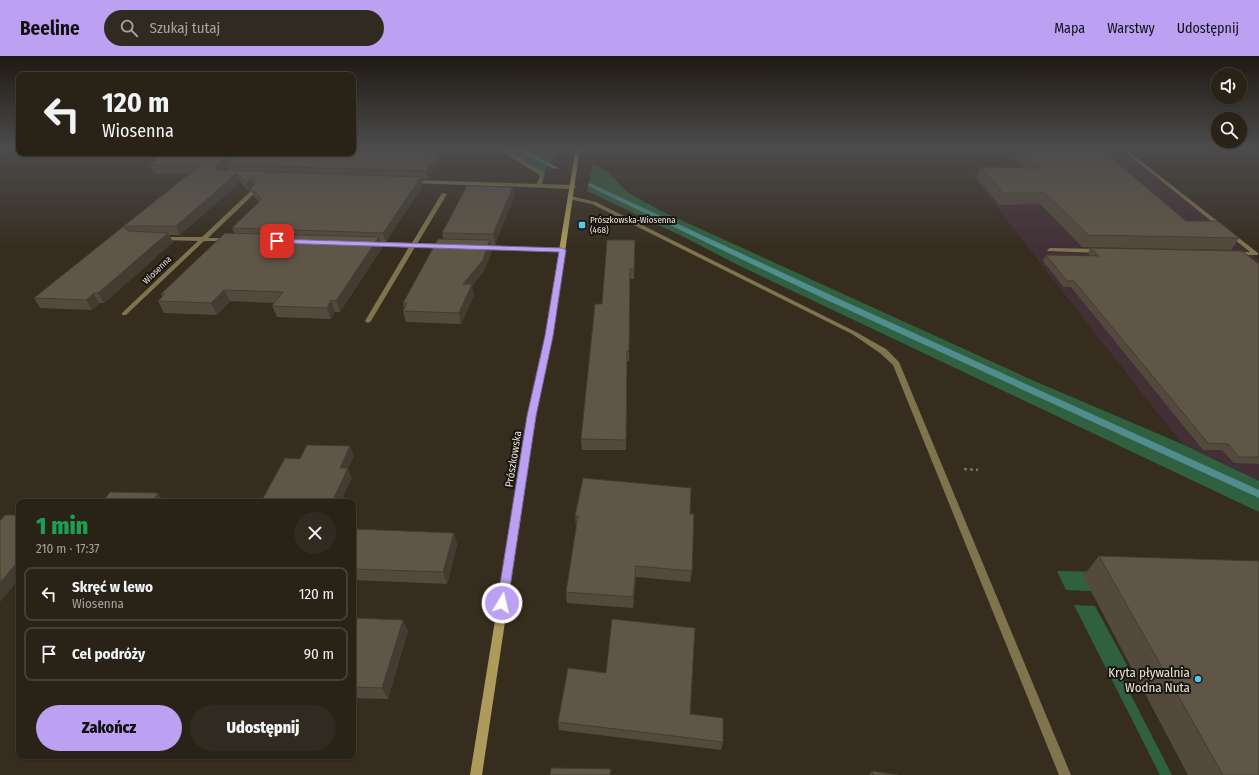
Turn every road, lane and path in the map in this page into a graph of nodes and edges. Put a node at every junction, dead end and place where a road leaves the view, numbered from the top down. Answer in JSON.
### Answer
{"nodes":[{"id":1,"x":541,"y":181,"type":"edge"},
{"id":2,"x":574,"y":181,"type":"edge"},
{"id":3,"x":1163,"y":181,"type":"edge"},
{"id":4,"x":405,"y":182,"type":"edge"},
{"id":5,"x":539,"y":186,"type":"junction"},
{"id":6,"x":573,"y":187,"type":"junction"},
{"id":7,"x":255,"y":190,"type":"edge"},
{"id":8,"x":444,"y":194,"type":"dead end"},
{"id":9,"x":571,"y":198,"type":"junction"},
{"id":10,"x":156,"y":237,"type":"edge"},
{"id":11,"x":202,"y":239,"type":"junction"},
{"id":12,"x":234,"y":240,"type":"edge"},
{"id":13,"x":366,"y":244,"type":"edge"},
{"id":14,"x":412,"y":246,"type":"junction"},
{"id":15,"x":452,"y":247,"type":"edge"},
{"id":16,"x":476,"y":247,"type":"edge"},
{"id":17,"x":562,"y":250,"type":"junction"},
{"id":18,"x":1050,"y":250,"type":"dead end"},
{"id":19,"x":1105,"y":251,"type":"edge"},
{"id":20,"x":1228,"y":254,"type":"edge"},
{"id":21,"x":124,"y":314,"type":"dead end"},
{"id":22,"x":368,"y":321,"type":"dead end"},
{"id":23,"x":964,"y":469,"type":"dead end"},
{"id":24,"x":978,"y":470,"type":"dead end"},
{"id":25,"x":476,"y":775,"type":"edge"},
{"id":26,"x":1065,"y":775,"type":"edge"}],
"edges":[{"from":1,"to":5,"type":"street"},
{"from":2,"to":6,"type":"main road","name":"Prószkowska"},
{"from":3,"to":20,"type":"street"},
{"from":4,"to":5,"type":"street"},
{"from":5,"to":6,"type":"street"},
{"from":6,"to":9,"type":"main road","name":"Prószkowska"},
{"from":7,"to":11,"type":"street","name":"Wiosenna"},
{"from":8,"to":14,"type":"street"},
{"from":9,"to":17,"type":"main road","name":"Prószkowska"},
{"from":9,"to":26,"type":"street"},
{"from":10,"to":11,"type":"street","name":"Wiosenna"},
{"from":11,"to":12,"type":"street","name":"Wiosenna"},
{"from":11,"to":21,"type":"street","name":"Wiosenna"},
{"from":13,"to":14,"type":"street"},
{"from":14,"to":15,"type":"street"},
{"from":14,"to":22,"type":"street"},
{"from":16,"to":17,"type":"street"},
{"from":17,"to":25,"type":"main road","name":"Prószkowska"},
{"from":18,"to":19,"type":"street"},
{"from":23,"to":24,"type":"path"}]}
